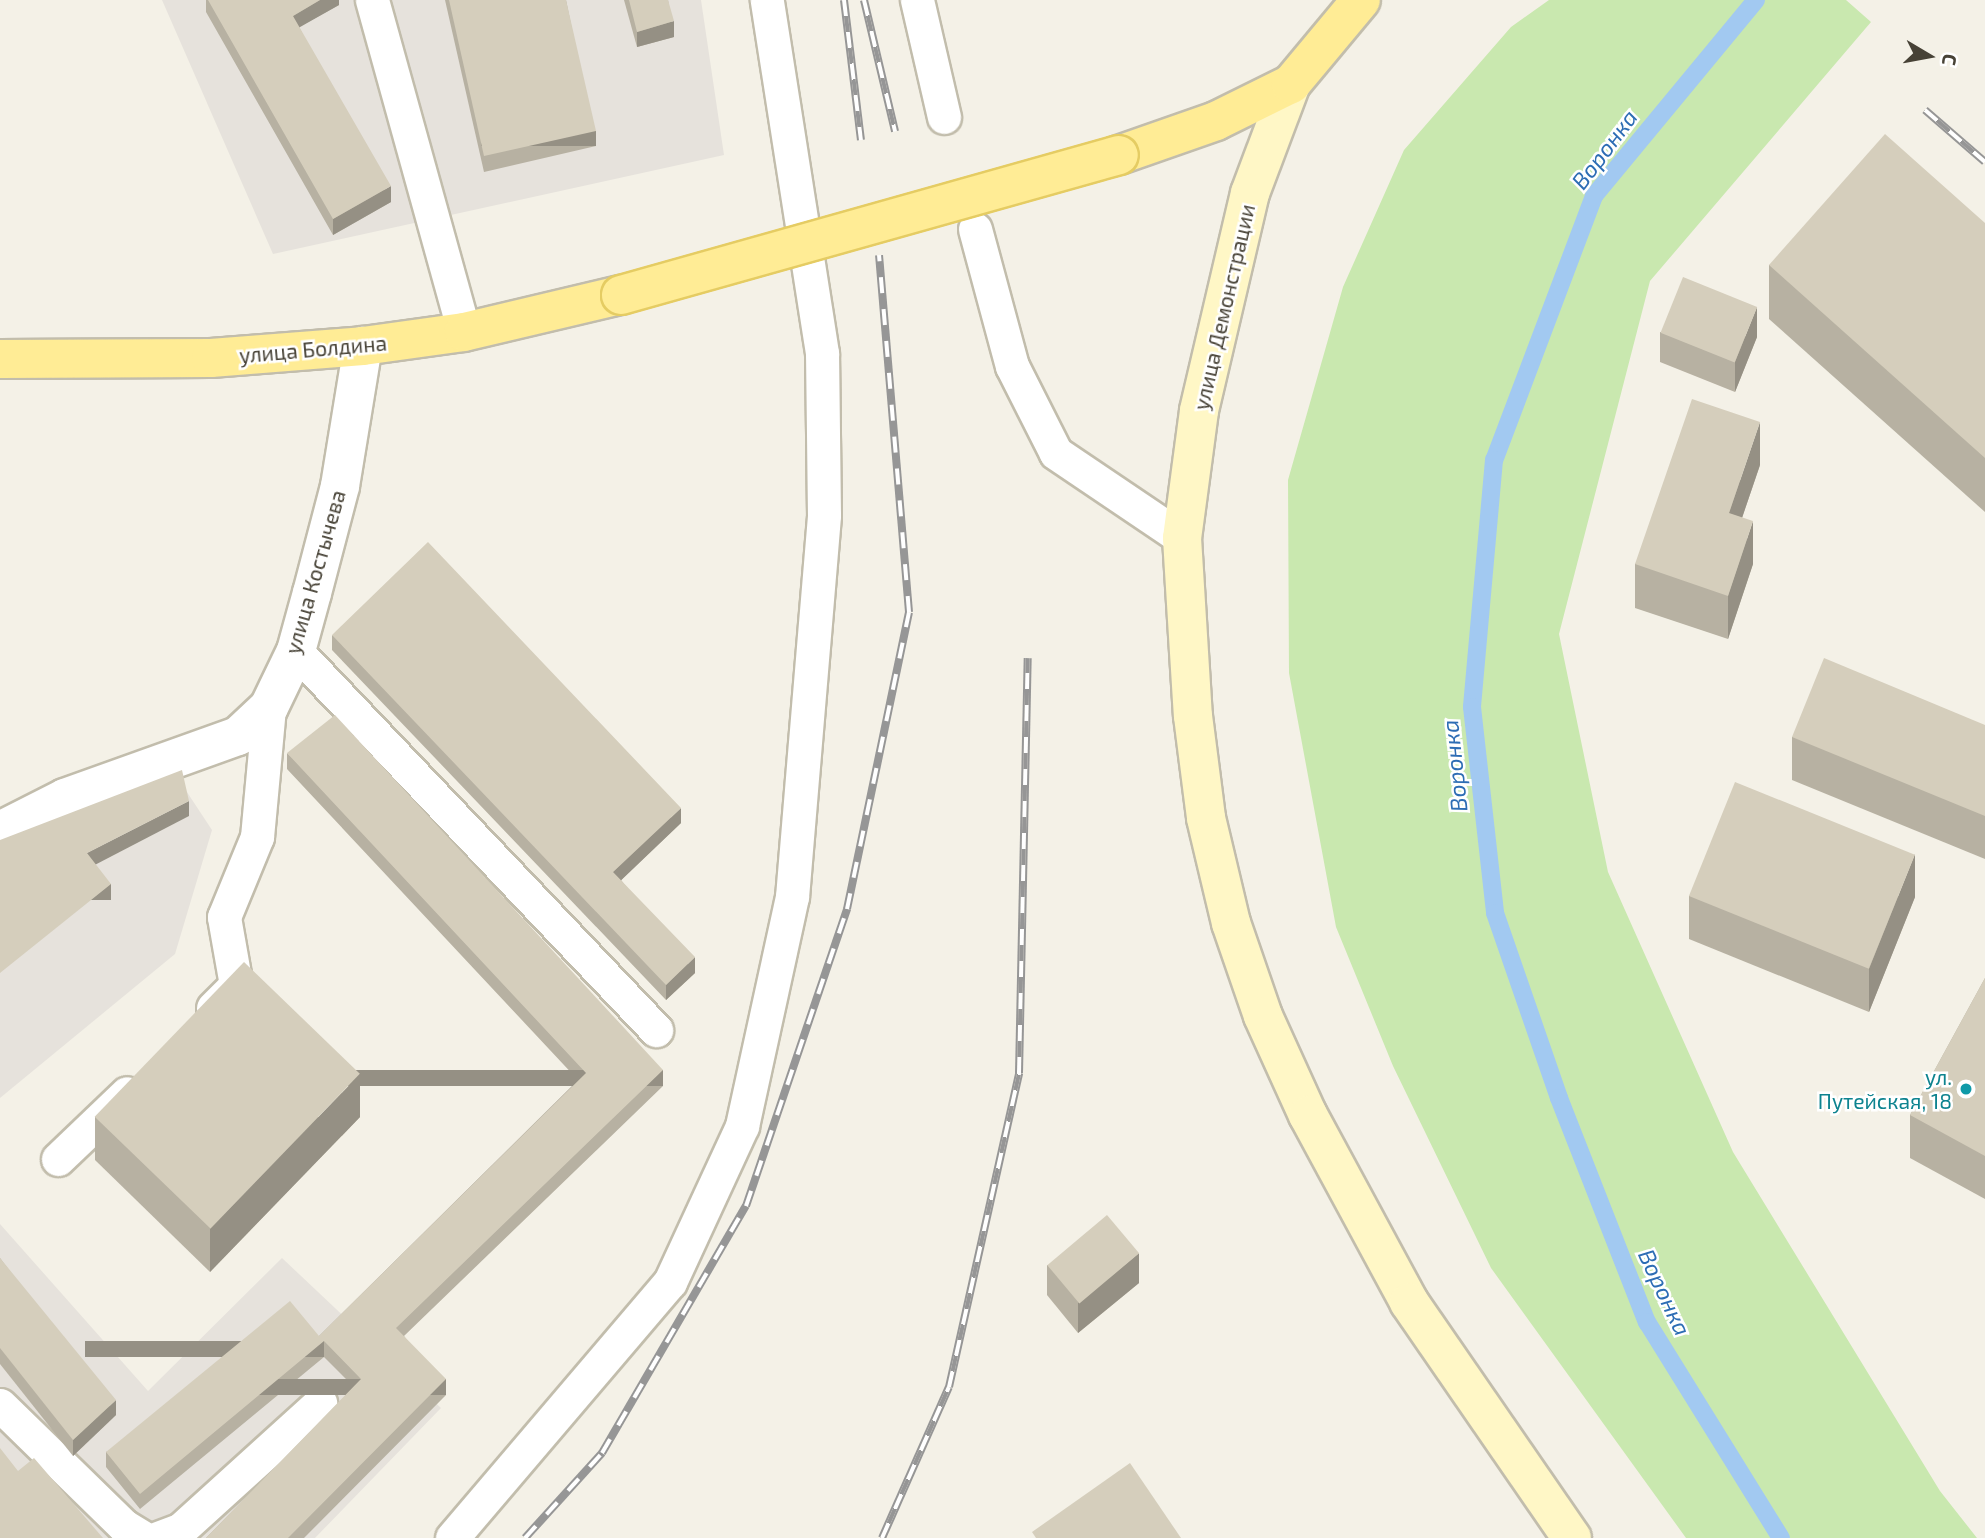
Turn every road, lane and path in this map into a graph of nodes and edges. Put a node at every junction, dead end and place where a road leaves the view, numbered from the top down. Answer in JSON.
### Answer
{"nodes":[{"id":1,"x":372,"y":0,"type":"edge"},
{"id":2,"x":767,"y":0,"type":"edge"},
{"id":3,"x":917,"y":0,"type":"edge"},
{"id":4,"x":1361,"y":0,"type":"edge"},
{"id":5,"x":1291,"y":83,"type":"junction"},
{"id":6,"x":944,"y":117,"type":"dead end"},
{"id":7,"x":975,"y":229,"type":"dead end"},
{"id":8,"x":464,"y":332,"type":"junction"},
{"id":9,"x":363,"y":346,"type":"junction"},
{"id":10,"x":0,"y":359,"type":"edge"},
{"id":11,"x":1182,"y":538,"type":"junction"},
{"id":12,"x":296,"y":651,"type":"junction"},
{"id":13,"x":269,"y":707,"type":"junction"},
{"id":14,"x":0,"y":831,"type":"edge"},
{"id":15,"x":656,"y":1030,"type":"dead end"},
{"id":16,"x":187,"y":1034,"type":"edge"},
{"id":17,"x":147,"y":1072,"type":"edge"},
{"id":18,"x":58,"y":1159,"type":"dead end"},
{"id":19,"x":320,"y":1403,"type":"dead end"},
{"id":20,"x":0,"y":1405,"type":"edge"},
{"id":21,"x":144,"y":1538,"type":"edge"},
{"id":22,"x":158,"y":1538,"type":"edge"},
{"id":23,"x":452,"y":1538,"type":"edge"},
{"id":24,"x":1572,"y":1538,"type":"edge"}],
"edges":[{"from":1,"to":8,"type":"lane"},
{"from":2,"to":23,"type":"lane"},
{"from":3,"to":6,"type":"lane"},
{"from":4,"to":5,"type":"main road"},
{"from":5,"to":8,"type":"main road","name":"улица Болдина","bridge":true},
{"from":5,"to":11,"type":"street","name":"улица Демонстрации"},
{"from":7,"to":11,"type":"lane"},
{"from":8,"to":9,"type":"main road","name":"улица Болдина"},
{"from":9,"to":10,"type":"main road","name":"улица Болдина"},
{"from":9,"to":12,"type":"street","name":"улица Костычева"},
{"from":11,"to":24,"type":"street","name":"улица Демонстрации"},
{"from":12,"to":13,"type":"street","name":"улица Костычева"},
{"from":12,"to":15,"type":"lane"},
{"from":13,"to":14,"type":"street","name":"улица Костычева"},
{"from":13,"to":16,"type":"lane"},
{"from":17,"to":18,"type":"lane"},
{"from":19,"to":22,"type":"lane"},
{"from":20,"to":21,"type":"lane"}]}
